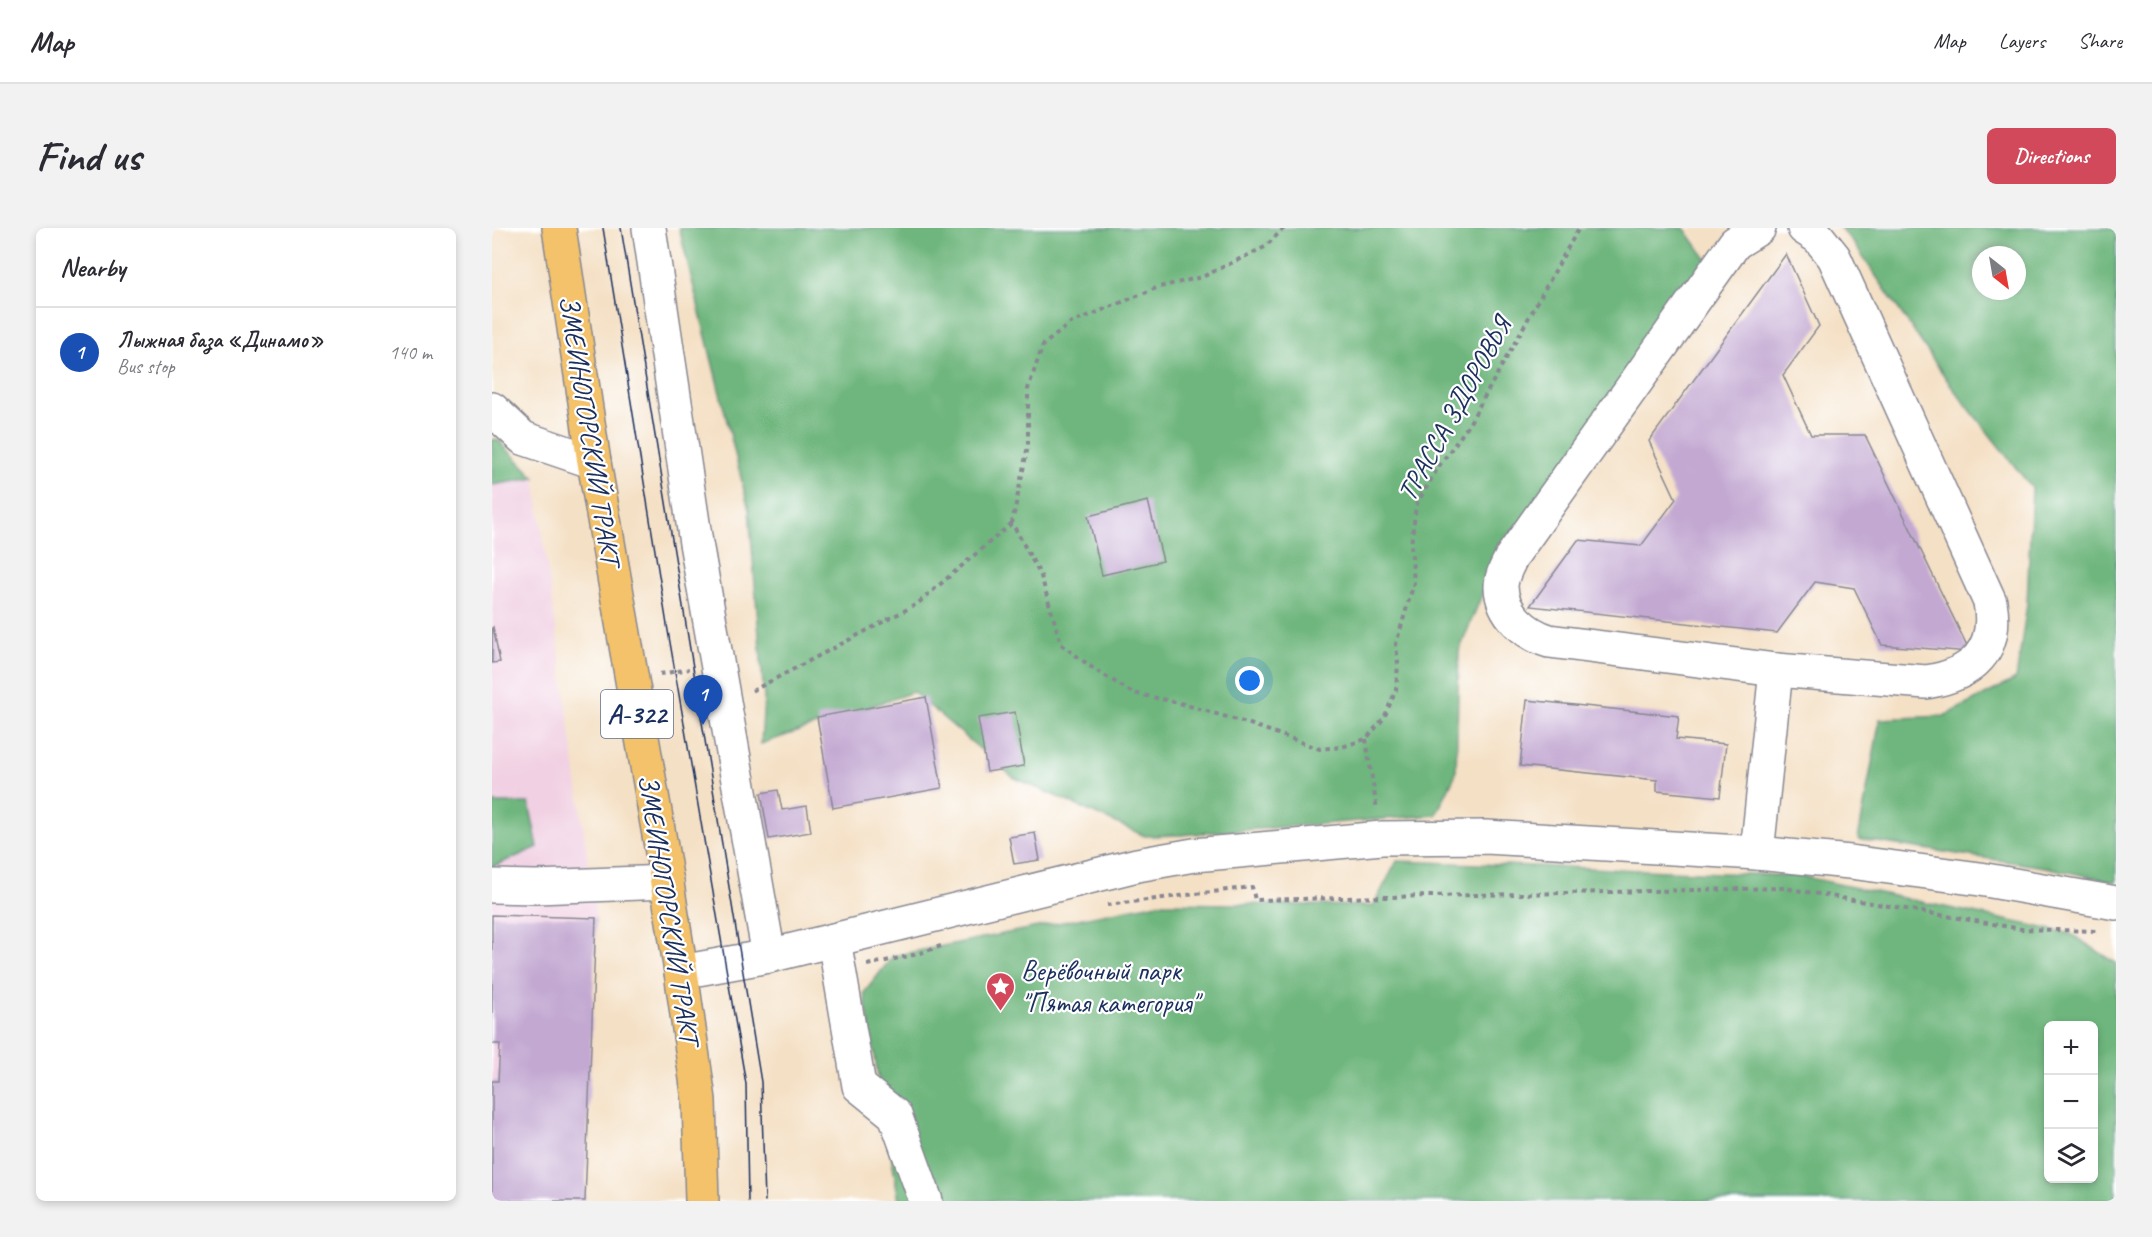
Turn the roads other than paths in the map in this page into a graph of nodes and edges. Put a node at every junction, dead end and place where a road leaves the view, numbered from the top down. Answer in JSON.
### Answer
{"nodes":[{"id":1,"x":559,"y":228,"type":"edge"},
{"id":2,"x":649,"y":228,"type":"edge"},
{"id":3,"x":1759,"y":228,"type":"edge"},
{"id":4,"x":1804,"y":228,"type":"edge"},
{"id":5,"x":492,"y":409,"type":"edge"},
{"id":6,"x":594,"y":462,"type":"junction"},
{"id":7,"x":1776,"y":670,"type":"junction"},
{"id":8,"x":1757,"y":853,"type":"junction"},
{"id":9,"x":667,"y":882,"type":"junction"},
{"id":10,"x":492,"y":886,"type":"edge"},
{"id":11,"x":2110,"y":917,"type":"edge"},
{"id":12,"x":837,"y":955,"type":"junction"},
{"id":13,"x":769,"y":956,"type":"junction"},
{"id":14,"x":681,"y":972,"type":"junction"},
{"id":15,"x":702,"y":1201,"type":"edge"},
{"id":16,"x":926,"y":1201,"type":"edge"}],
"edges":[{"from":1,"to":6,"type":"highway","name":"ЗМЕИНОГОРСКИЙ ТРАКТ","number":"А-322"},
{"from":2,"to":13,"type":"street"},
{"from":3,"to":7,"type":"street"},
{"from":4,"to":7,"type":"street"},
{"from":5,"to":6,"type":"street"},
{"from":6,"to":9,"type":"highway","name":"ЗМЕИНОГОРСКИЙ ТРАКТ","number":"А-322"},
{"from":7,"to":8,"type":"street"},
{"from":8,"to":11,"type":"street"},
{"from":8,"to":12,"type":"street"},
{"from":9,"to":10,"type":"street"},
{"from":9,"to":14,"type":"highway","name":"ЗМЕИНОГОРСКИЙ ТРАКТ","number":"А-322"},
{"from":12,"to":13,"type":"street"},
{"from":12,"to":16,"type":"street"},
{"from":13,"to":14,"type":"street"},
{"from":14,"to":15,"type":"highway","name":"ЗМЕИНОГОРСКИЙ ТРАКТ","number":"А-322"}]}
